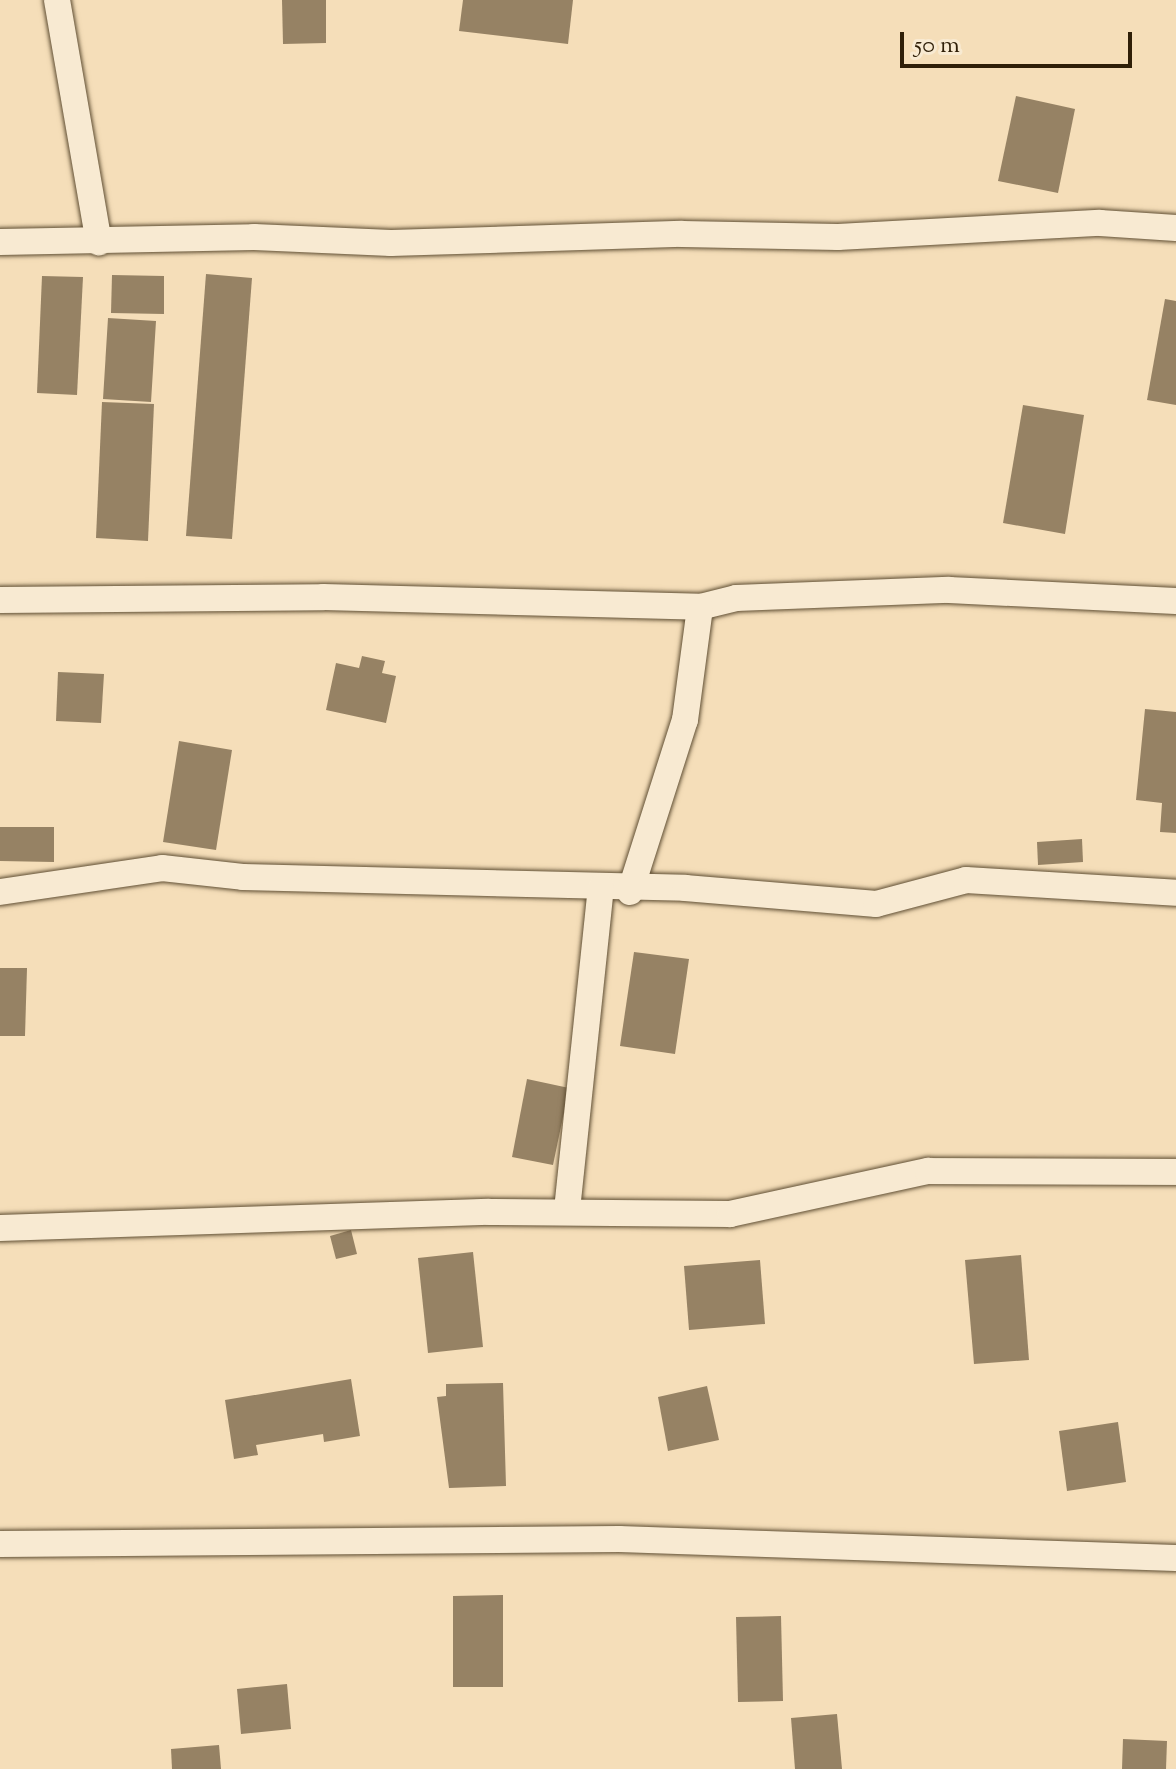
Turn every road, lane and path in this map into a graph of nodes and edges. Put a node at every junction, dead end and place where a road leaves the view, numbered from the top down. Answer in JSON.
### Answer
{"nodes":[{"id":1,"x":57,"y":0,"type":"edge"},
{"id":2,"x":1176,"y":228,"type":"edge"},
{"id":3,"x":0,"y":242,"type":"edge"},
{"id":4,"x":99,"y":242,"type":"junction"},
{"id":5,"x":0,"y":600,"type":"edge"},
{"id":6,"x":1176,"y":601,"type":"edge"},
{"id":7,"x":700,"y":607,"type":"junction"},
{"id":8,"x":601,"y":888,"type":"junction"},
{"id":9,"x":0,"y":892,"type":"edge"},
{"id":10,"x":630,"y":892,"type":"junction"},
{"id":11,"x":1176,"y":893,"type":"edge"},
{"id":12,"x":1176,"y":1172,"type":"edge"},
{"id":13,"x":567,"y":1210,"type":"junction"},
{"id":14,"x":0,"y":1228,"type":"edge"},
{"id":15,"x":0,"y":1544,"type":"edge"},
{"id":16,"x":1176,"y":1558,"type":"edge"}],
"edges":[{"from":1,"to":4,"type":"street"},
{"from":2,"to":4,"type":"street"},
{"from":3,"to":4,"type":"street"},
{"from":5,"to":7,"type":"street"},
{"from":6,"to":7,"type":"street"},
{"from":7,"to":10,"type":"street"},
{"from":8,"to":9,"type":"street"},
{"from":8,"to":10,"type":"street"},
{"from":8,"to":13,"type":"street"},
{"from":10,"to":11,"type":"street"},
{"from":12,"to":13,"type":"street"},
{"from":13,"to":14,"type":"street"},
{"from":15,"to":16,"type":"street"}]}
